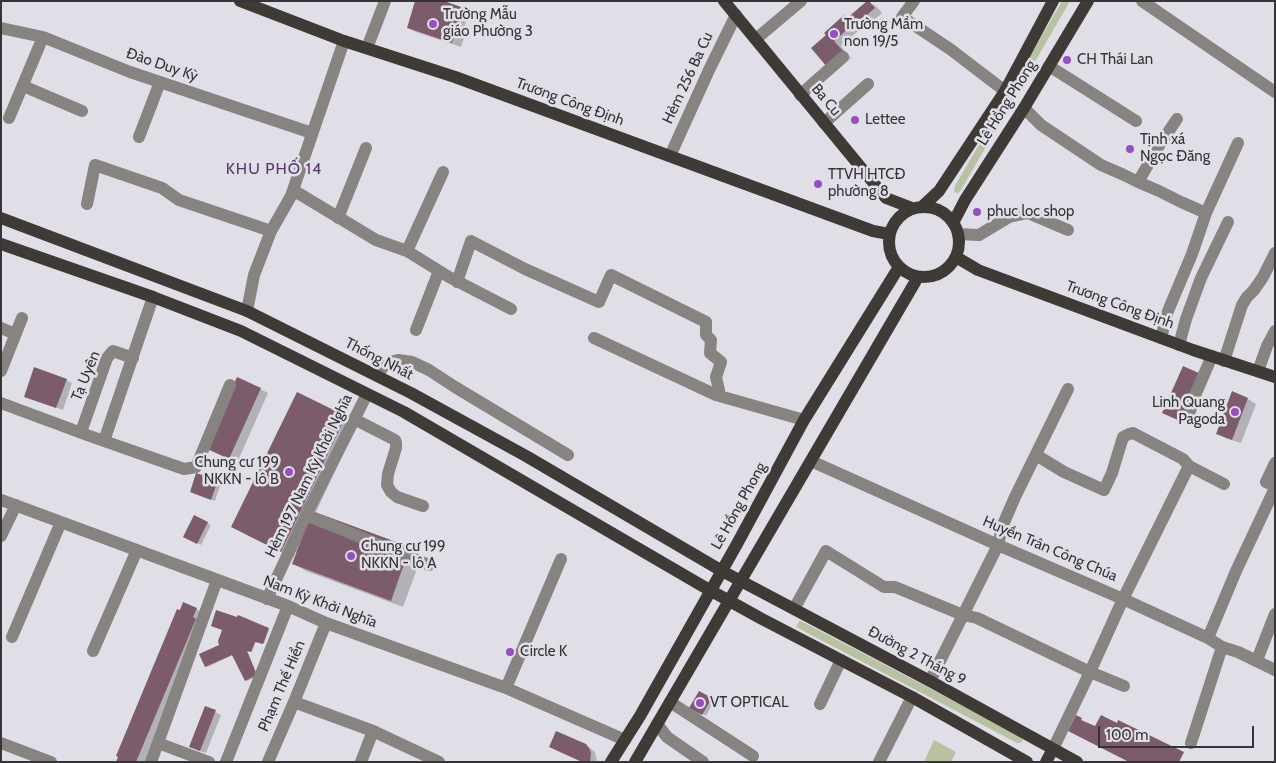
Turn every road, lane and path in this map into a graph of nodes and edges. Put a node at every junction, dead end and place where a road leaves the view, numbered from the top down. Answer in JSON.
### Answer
{"nodes":[{"id":1,"x":240,"y":1,"type":"edge"},
{"id":2,"x":385,"y":1,"type":"edge"},
{"id":3,"x":724,"y":1,"type":"edge"},
{"id":4,"x":801,"y":1,"type":"edge"},
{"id":5,"x":914,"y":1,"type":"edge"},
{"id":6,"x":1052,"y":1,"type":"edge"},
{"id":7,"x":1088,"y":1,"type":"edge"},
{"id":8,"x":1142,"y":1,"type":"edge"},
{"id":9,"x":736,"y":15,"type":"junction"},
{"id":10,"x":1,"y":28,"type":"edge"},
{"id":11,"x":43,"y":38,"type":"junction"},
{"id":12,"x":756,"y":38,"type":"junction"},
{"id":13,"x":344,"y":40,"type":"junction"},
{"id":14,"x":367,"y":48,"type":"junction"},
{"id":15,"x":843,"y":58,"type":"dead end"},
{"id":16,"x":1049,"y":66,"type":"junction"},
{"id":17,"x":160,"y":82,"type":"junction"},
{"id":18,"x":868,"y":84,"type":"dead end"},
{"id":19,"x":22,"y":86,"type":"junction"},
{"id":20,"x":1006,"y":91,"type":"junction"},
{"id":21,"x":1275,"y":92,"type":"edge"},
{"id":22,"x":800,"y":94,"type":"junction"},
{"id":23,"x":1024,"y":108,"type":"junction"},
{"id":24,"x":82,"y":111,"type":"dead end"},
{"id":25,"x":9,"y":118,"type":"dead end"},
{"id":26,"x":1177,"y":119,"type":"dead end"},
{"id":27,"x":1136,"y":120,"type":"dead end"},
{"id":28,"x":824,"y":123,"type":"junction"},
{"id":29,"x":312,"y":133,"type":"junction"},
{"id":30,"x":139,"y":137,"type":"dead end"},
{"id":31,"x":1238,"y":143,"type":"dead end"},
{"id":32,"x":366,"y":148,"type":"dead end"},
{"id":33,"x":670,"y":156,"type":"junction"},
{"id":34,"x":443,"y":172,"type":"dead end"},
{"id":35,"x":1138,"y":182,"type":"junction"},
{"id":36,"x":293,"y":190,"type":"junction"},
{"id":37,"x":87,"y":204,"type":"dead end"},
{"id":38,"x":918,"y":207,"type":"junction"},
{"id":39,"x":1206,"y":212,"type":"junction"},
{"id":40,"x":1,"y":218,"type":"edge"},
{"id":41,"x":338,"y":218,"type":"junction"},
{"id":42,"x":1228,"y":222,"type":"dead end"},
{"id":43,"x":956,"y":229,"type":"junction"},
{"id":44,"x":1068,"y":230,"type":"dead end"},
{"id":45,"x":271,"y":231,"type":"junction"},
{"id":46,"x":889,"y":234,"type":"junction"},
{"id":47,"x":1,"y":244,"type":"edge"},
{"id":48,"x":407,"y":251,"type":"junction"},
{"id":49,"x":1275,"y":253,"type":"edge"},
{"id":50,"x":956,"y":257,"type":"junction"},
{"id":51,"x":898,"y":267,"type":"junction"},
{"id":52,"x":439,"y":271,"type":"junction"},
{"id":53,"x":918,"y":277,"type":"junction"},
{"id":54,"x":457,"y":282,"type":"junction"},
{"id":55,"x":153,"y":297,"type":"junction"},
{"id":56,"x":511,"y":309,"type":"dead end"},
{"id":57,"x":247,"y":311,"type":"junction"},
{"id":58,"x":22,"y":318,"type":"dead end"},
{"id":59,"x":1,"y":328,"type":"edge"},
{"id":60,"x":416,"y":330,"type":"dead end"},
{"id":61,"x":241,"y":331,"type":"junction"},
{"id":62,"x":1275,"y":331,"type":"edge"},
{"id":63,"x":15,"y":334,"type":"junction"},
{"id":64,"x":594,"y":338,"type":"dead end"},
{"id":65,"x":1161,"y":338,"type":"junction"},
{"id":66,"x":1179,"y":345,"type":"junction"},
{"id":67,"x":1212,"y":356,"type":"junction"},
{"id":68,"x":133,"y":358,"type":"junction"},
{"id":69,"x":1224,"y":361,"type":"junction"},
{"id":70,"x":1,"y":371,"type":"edge"},
{"id":71,"x":1258,"y":371,"type":"junction"},
{"id":72,"x":377,"y":376,"type":"junction"},
{"id":73,"x":1275,"y":377,"type":"edge"},
{"id":74,"x":230,"y":385,"type":"dead end"},
{"id":75,"x":1068,"y":389,"type":"dead end"},
{"id":76,"x":367,"y":394,"type":"junction"},
{"id":77,"x":716,"y":395,"type":"junction"},
{"id":78,"x":1,"y":403,"type":"edge"},
{"id":79,"x":1189,"y":414,"type":"dead end"},
{"id":80,"x":354,"y":420,"type":"junction"},
{"id":81,"x":804,"y":420,"type":"junction"},
{"id":82,"x":81,"y":432,"type":"junction"},
{"id":83,"x":104,"y":441,"type":"junction"},
{"id":84,"x":568,"y":455,"type":"dead end"},
{"id":85,"x":1036,"y":455,"type":"junction"},
{"id":86,"x":526,"y":456,"type":"junction"},
{"id":87,"x":811,"y":461,"type":"junction"},
{"id":88,"x":1275,"y":463,"type":"edge"},
{"id":89,"x":1189,"y":466,"type":"junction"},
{"id":90,"x":516,"y":477,"type":"junction"},
{"id":91,"x":1224,"y":484,"type":"dead end"},
{"id":92,"x":1275,"y":487,"type":"edge"},
{"id":93,"x":1,"y":500,"type":"edge"},
{"id":94,"x":16,"y":505,"type":"junction"},
{"id":95,"x":423,"y":506,"type":"dead end"},
{"id":96,"x":306,"y":516,"type":"junction"},
{"id":97,"x":61,"y":522,"type":"junction"},
{"id":98,"x":1,"y":536,"type":"edge"},
{"id":99,"x":998,"y":545,"type":"junction"},
{"id":100,"x":138,"y":550,"type":"junction"},
{"id":101,"x":561,"y":559,"type":"dead end"},
{"id":102,"x":429,"y":566,"type":"dead end"},
{"id":103,"x":722,"y":571,"type":"junction"},
{"id":104,"x":217,"y":580,"type":"junction"},
{"id":105,"x":740,"y":581,"type":"junction"},
{"id":106,"x":711,"y":591,"type":"junction"},
{"id":107,"x":267,"y":599,"type":"junction"},
{"id":108,"x":1123,"y":599,"type":"junction"},
{"id":109,"x":729,"y":600,"type":"junction"},
{"id":110,"x":288,"y":606,"type":"junction"},
{"id":111,"x":794,"y":609,"type":"junction"},
{"id":112,"x":1275,"y":614,"type":"edge"},
{"id":113,"x":963,"y":616,"type":"junction"},
{"id":114,"x":326,"y":623,"type":"junction"},
{"id":115,"x":12,"y":637,"type":"dead end"},
{"id":116,"x":1208,"y":638,"type":"junction"},
{"id":117,"x":1222,"y":647,"type":"junction"},
{"id":118,"x":93,"y":651,"type":"dead end"},
{"id":119,"x":842,"y":660,"type":"junction"},
{"id":120,"x":1258,"y":660,"type":"junction"},
{"id":121,"x":1275,"y":670,"type":"edge"},
{"id":122,"x":1090,"y":672,"type":"junction"},
{"id":123,"x":930,"y":681,"type":"junction"},
{"id":124,"x":1124,"y":686,"type":"dead end"},
{"id":125,"x":506,"y":688,"type":"junction"},
{"id":126,"x":912,"y":698,"type":"junction"},
{"id":127,"x":294,"y":702,"type":"junction"},
{"id":128,"x":670,"y":702,"type":"junction"},
{"id":129,"x":820,"y":704,"type":"dead end"},
{"id":130,"x":640,"y":716,"type":"junction"},
{"id":131,"x":657,"y":724,"type":"junction"},
{"id":132,"x":373,"y":731,"type":"junction"},
{"id":133,"x":625,"y":740,"type":"junction"},
{"id":134,"x":158,"y":743,"type":"junction"},
{"id":135,"x":1191,"y":743,"type":"dead end"},
{"id":136,"x":2,"y":744,"type":"edge"},
{"id":137,"x":643,"y":748,"type":"junction"},
{"id":138,"x":1053,"y":749,"type":"junction"},
{"id":139,"x":753,"y":756,"type":"dead end"},
{"id":140,"x":51,"y":762,"type":"edge"},
{"id":141,"x":151,"y":762,"type":"edge"},
{"id":142,"x":209,"y":762,"type":"edge"},
{"id":143,"x":226,"y":762,"type":"edge"},
{"id":144,"x":268,"y":762,"type":"edge"},
{"id":145,"x":360,"y":762,"type":"edge"},
{"id":146,"x":439,"y":762,"type":"edge"},
{"id":147,"x":611,"y":762,"type":"edge"},
{"id":148,"x":635,"y":762,"type":"edge"},
{"id":149,"x":703,"y":762,"type":"edge"},
{"id":150,"x":880,"y":762,"type":"edge"},
{"id":151,"x":1027,"y":762,"type":"edge"},
{"id":152,"x":1046,"y":762,"type":"edge"},
{"id":153,"x":1077,"y":762,"type":"edge"}],
"edges":[{"from":1,"to":13,"type":"main road","name":"Trương Công Định"},
{"from":2,"to":14,"type":"street"},
{"from":3,"to":9,"type":"main road","name":"Ba Cu"},
{"from":4,"to":12,"type":"street"},
{"from":5,"to":20,"type":"street"},
{"from":6,"to":20,"type":"main road","name":"Lê Hồng Phong"},
{"from":7,"to":16,"type":"main road","name":"Lê Hồng Phong"},
{"from":8,"to":21,"type":"street"},
{"from":9,"to":12,"type":"main road","name":"Ba Cu"},
{"from":9,"to":33,"type":"street","name":"Hẻm 256 Ba Cu"},
{"from":10,"to":11,"type":"street","name":"Đào Duy Kỳ"},
{"from":11,"to":17,"type":"street","name":"Đào Duy Kỳ"},
{"from":11,"to":19,"type":"street"},
{"from":12,"to":22,"type":"main road","name":"Ba Cu"},
{"from":13,"to":14,"type":"main road","name":"Trương Công Định"},
{"from":13,"to":29,"type":"street"},
{"from":14,"to":33,"type":"main road","name":"Trương Công Định"},
{"from":15,"to":22,"type":"street"},
{"from":16,"to":23,"type":"main road","name":"Lê Hồng Phong"},
{"from":16,"to":27,"type":"street"},
{"from":17,"to":29,"type":"street","name":"Đào Duy Kỳ"},
{"from":17,"to":30,"type":"street"},
{"from":18,"to":28,"type":"street"},
{"from":19,"to":24,"type":"street"},
{"from":19,"to":25,"type":"street"},
{"from":20,"to":38,"type":"main road","name":"Lê Hồng Phong"},
{"from":22,"to":28,"type":"main road","name":"Ba Cu"},
{"from":23,"to":35,"type":"street"},
{"from":23,"to":43,"type":"main road","name":"Lê Hồng Phong"},
{"from":26,"to":35,"type":"street"},
{"from":28,"to":38,"type":"main road","name":"Ba Cu"},
{"from":29,"to":36,"type":"street"},
{"from":31,"to":39,"type":"street"},
{"from":32,"to":41,"type":"street"},
{"from":33,"to":46,"type":"main road","name":"Trương Công Định"},
{"from":34,"to":48,"type":"street"},
{"from":35,"to":39,"type":"street"},
{"from":36,"to":41,"type":"street"},
{"from":36,"to":45,"type":"street"},
{"from":37,"to":45,"type":"street"},
{"from":38,"to":43,"type":"main road"},
{"from":38,"to":46,"type":"main road"},
{"from":39,"to":65,"type":"street"},
{"from":40,"to":57,"type":"main road","name":"Thống Nhất"},
{"from":41,"to":48,"type":"street"},
{"from":42,"to":66,"type":"street"},
{"from":43,"to":44,"type":"street"},
{"from":43,"to":50,"type":"main road"},
{"from":45,"to":57,"type":"street"},
{"from":46,"to":51,"type":"main road"},
{"from":47,"to":55,"type":"main road"},
{"from":48,"to":52,"type":"street"},
{"from":49,"to":69,"type":"street"},
{"from":50,"to":53,"type":"main road"},
{"from":50,"to":65,"type":"main road","name":"Trương Công Định"},
{"from":51,"to":53,"type":"main road"},
{"from":51,"to":81,"type":"main road","name":"Lê Hồng Phong"},
{"from":52,"to":54,"type":"street"},
{"from":52,"to":60,"type":"street"},
{"from":53,"to":87,"type":"main road"},
{"from":54,"to":56,"type":"street"},
{"from":54,"to":77,"type":"street"},
{"from":55,"to":61,"type":"main road"},
{"from":55,"to":68,"type":"street"},
{"from":57,"to":61,"type":"main road"},
{"from":57,"to":72,"type":"main road","name":"Thống Nhất"},
{"from":58,"to":63,"type":"street"},
{"from":59,"to":63,"type":"street"},
{"from":61,"to":76,"type":"main road"},
{"from":62,"to":71,"type":"street"},
{"from":63,"to":70,"type":"street"},
{"from":64,"to":77,"type":"street"},
{"from":65,"to":66,"type":"main road","name":"Trương Công Định"},
{"from":66,"to":67,"type":"main road","name":"Trương Công Định"},
{"from":67,"to":69,"type":"main road","name":"Trương Công Định"},
{"from":67,"to":79,"type":"street"},
{"from":68,"to":82,"type":"street","name":"Tạ Uyên"},
{"from":68,"to":83,"type":"street"},
{"from":69,"to":71,"type":"main road","name":"Trương Công Định"},
{"from":71,"to":73,"type":"main road","name":"Trương Công Định"},
{"from":72,"to":84,"type":"street"},
{"from":72,"to":86,"type":"main road","name":"Thống Nhất"},
{"from":74,"to":83,"type":"street"},
{"from":75,"to":85,"type":"street"},
{"from":76,"to":80,"type":"street","name":"Hẻm 197 Nam Kỳ Khởi Nghĩa"},
{"from":76,"to":90,"type":"main road"},
{"from":77,"to":81,"type":"street"},
{"from":78,"to":82,"type":"street"},
{"from":80,"to":95,"type":"street"},
{"from":80,"to":96,"type":"street","name":"Hẻm 197 Nam Kỳ Khởi Nghĩa"},
{"from":81,"to":103,"type":"main road","name":"Lê Hồng Phong"},
{"from":82,"to":83,"type":"street"},
{"from":85,"to":89,"type":"street"},
{"from":85,"to":99,"type":"street"},
{"from":86,"to":90,"type":"main road"},
{"from":86,"to":103,"type":"main road","name":"Thống Nhất"},
{"from":87,"to":99,"type":"street","name":"Huyền Trân Công Chúa"},
{"from":87,"to":105,"type":"main road"},
{"from":88,"to":92,"type":"street"},
{"from":89,"to":91,"type":"street"},
{"from":89,"to":108,"type":"street"},
{"from":90,"to":106,"type":"main road"},
{"from":92,"to":116,"type":"street"},
{"from":93,"to":94,"type":"street","name":"Nam Kỳ Khởi Nghĩa"},
{"from":94,"to":97,"type":"street","name":"Nam Kỳ Khởi Nghĩa"},
{"from":94,"to":98,"type":"street"},
{"from":96,"to":102,"type":"street"},
{"from":96,"to":107,"type":"street","name":"Hẻm 197 Nam Kỳ Khởi Nghĩa"},
{"from":97,"to":100,"type":"street","name":"Nam Kỳ Khởi Nghĩa"},
{"from":97,"to":115,"type":"street"},
{"from":99,"to":108,"type":"street","name":"Huyền Trân Công Chúa"},
{"from":99,"to":113,"type":"street"},
{"from":100,"to":104,"type":"street","name":"Nam Kỳ Khởi Nghĩa"},
{"from":100,"to":118,"type":"street"},
{"from":101,"to":125,"type":"street"},
{"from":103,"to":105,"type":"main road","name":"Thống Nhất"},
{"from":103,"to":106,"type":"main road","name":"Lê Hồng Phong"},
{"from":104,"to":107,"type":"street","name":"Nam Kỳ Khởi Nghĩa"},
{"from":104,"to":134,"type":"street"},
{"from":105,"to":109,"type":"main road"},
{"from":105,"to":111,"type":"main road","name":"Đường 2 Tháng 9"},
{"from":106,"to":109,"type":"main road"},
{"from":106,"to":130,"type":"main road","name":"Lê Hồng Phong"},
{"from":107,"to":110,"type":"street","name":"Nam Kỳ Khởi Nghĩa"},
{"from":108,"to":116,"type":"street","name":"Huyền Trân Công Chúa"},
{"from":108,"to":122,"type":"street"},
{"from":109,"to":119,"type":"main road"},
{"from":109,"to":128,"type":"main road"},
{"from":110,"to":114,"type":"street","name":"Nam Kỳ Khởi Nghĩa"},
{"from":110,"to":143,"type":"street"},
{"from":111,"to":113,"type":"street"},
{"from":111,"to":123,"type":"main road","name":"Đường 2 Tháng 9"},
{"from":112,"to":120,"type":"street"},
{"from":113,"to":122,"type":"street"},
{"from":113,"to":123,"type":"street"},
{"from":114,"to":125,"type":"street","name":"Nam Kỳ Khởi Nghĩa"},
{"from":114,"to":127,"type":"street","name":"Phạm Thế Hiển"},
{"from":116,"to":117,"type":"street","name":"Huyền Trân Công Chúa"},
{"from":117,"to":120,"type":"street","name":"Huyền Trân Công Chúa"},
{"from":117,"to":135,"type":"street"},
{"from":119,"to":126,"type":"main road"},
{"from":119,"to":129,"type":"street"},
{"from":120,"to":121,"type":"street","name":"Huyền Trân Công Chúa"},
{"from":122,"to":124,"type":"street"},
{"from":122,"to":138,"type":"street"},
{"from":123,"to":138,"type":"main road","name":"Đường 2 Tháng 9"},
{"from":125,"to":133,"type":"street","name":"Nam Kỳ Khởi Nghĩa"},
{"from":126,"to":150,"type":"street"},
{"from":126,"to":151,"type":"main road"},
{"from":127,"to":132,"type":"street"},
{"from":127,"to":144,"type":"street","name":"Phạm Thế Hiển"},
{"from":128,"to":131,"type":"main road"},
{"from":128,"to":139,"type":"street"},
{"from":130,"to":131,"type":"main road"},
{"from":130,"to":133,"type":"main road","name":"Lê Hồng Phong"},
{"from":131,"to":137,"type":"main road"},
{"from":131,"to":149,"type":"street"},
{"from":132,"to":145,"type":"street"},
{"from":132,"to":146,"type":"street"},
{"from":133,"to":137,"type":"main road"},
{"from":133,"to":147,"type":"main road","name":"Lê Hồng Phong"},
{"from":134,"to":141,"type":"street"},
{"from":134,"to":142,"type":"street"},
{"from":136,"to":140,"type":"street"},
{"from":137,"to":148,"type":"main road"},
{"from":138,"to":152,"type":"main road"},
{"from":138,"to":153,"type":"main road","name":"Đường 2 Tháng 9"}]}
